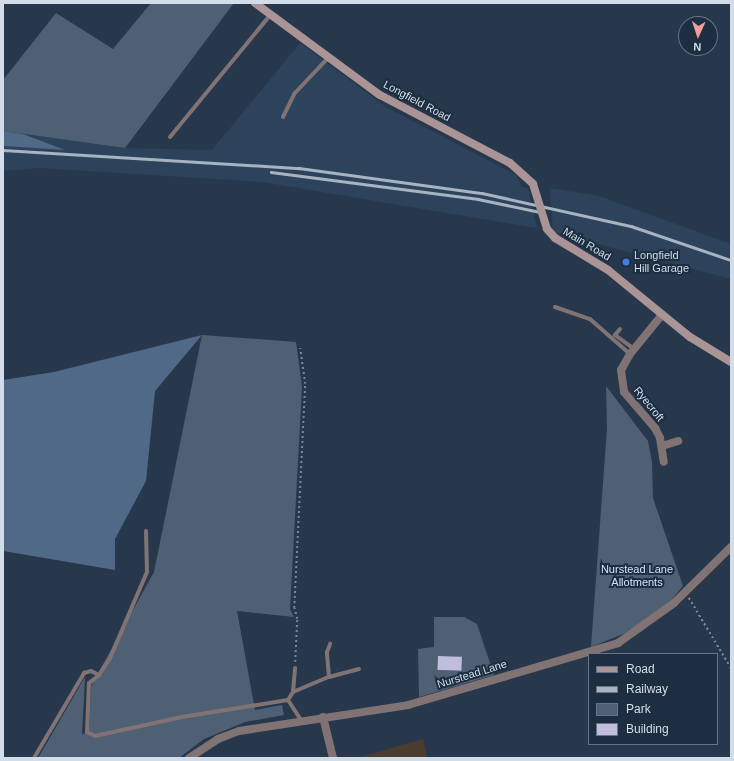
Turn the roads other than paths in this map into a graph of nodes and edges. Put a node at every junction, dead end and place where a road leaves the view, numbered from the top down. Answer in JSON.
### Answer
{"nodes":[{"id":1,"x":255,"y":3,"type":"edge"},
{"id":2,"x":271,"y":14,"type":"junction"},
{"id":3,"x":329,"y":57,"type":"junction"},
{"id":4,"x":283,"y":117,"type":"dead end"},
{"id":5,"x":170,"y":137,"type":"dead end"},
{"id":6,"x":533,"y":184,"type":"joint"},
{"id":7,"x":555,"y":307,"type":"dead end"},
{"id":8,"x":661,"y":316,"type":"junction"},
{"id":9,"x":620,"y":329,"type":"dead end"},
{"id":10,"x":632,"y":351,"type":"junction"},
{"id":11,"x":731,"y":362,"type":"edge"},
{"id":12,"x":678,"y":441,"type":"dead end"},
{"id":13,"x":662,"y":446,"type":"junction"},
{"id":14,"x":664,"y":462,"type":"dead end"},
{"id":15,"x":146,"y":531,"type":"dead end"},
{"id":16,"x":731,"y":547,"type":"edge"},
{"id":17,"x":330,"y":644,"type":"dead end"},
{"id":18,"x":588,"y":653,"type":"edge"},
{"id":19,"x":588,"y":653,"type":"edge"},
{"id":20,"x":294,"y":668,"type":"road end"},
{"id":21,"x":358,"y":669,"type":"dead end"},
{"id":22,"x":99,"y":675,"type":"junction"},
{"id":23,"x":329,"y":677,"type":"junction"},
{"id":24,"x":293,"y":692,"type":"junction"},
{"id":25,"x":288,"y":700,"type":"junction"},
{"id":26,"x":323,"y":717,"type":"junction"},
{"id":27,"x":301,"y":720,"type":"junction"},
{"id":28,"x":34,"y":758,"type":"edge"},
{"id":29,"x":189,"y":758,"type":"edge"},
{"id":30,"x":333,"y":758,"type":"edge"}],
"edges":[{"from":1,"to":2,"type":"main road","name":"Longfield Road"},
{"from":2,"to":3,"type":"main road","name":"Longfield Road"},
{"from":2,"to":5,"type":"lane"},
{"from":3,"to":4,"type":"lane"},
{"from":3,"to":6,"type":"main road","name":"Longfield Road"},
{"from":6,"to":8,"type":"main road","name":"Main Road","bridge":true},
{"from":7,"to":10,"type":"lane"},
{"from":8,"to":10,"type":"street","name":"Ryecroft"},
{"from":8,"to":11,"type":"main road","name":"Main Road"},
{"from":9,"to":10,"type":"lane"},
{"from":10,"to":13,"type":"street","name":"Ryecroft"},
{"from":12,"to":13,"type":"street"},
{"from":13,"to":14,"type":"street","name":"Ryecroft"},
{"from":15,"to":22,"type":"lane"},
{"from":16,"to":18,"type":"street","name":"Nurstead Lane"},
{"from":17,"to":23,"type":"lane"},
{"from":19,"to":26,"type":"street","name":"Nurstead Lane"},
{"from":20,"to":24,"type":"lane"},
{"from":21,"to":23,"type":"lane"},
{"from":22,"to":25,"type":"lane"},
{"from":22,"to":28,"type":"lane"},
{"from":23,"to":24,"type":"lane"},
{"from":24,"to":25,"type":"lane"},
{"from":25,"to":27,"type":"lane"},
{"from":26,"to":27,"type":"street","name":"Nurstead Lane"},
{"from":26,"to":30,"type":"street"},
{"from":27,"to":29,"type":"street","name":"Nurstead Lane"}]}
